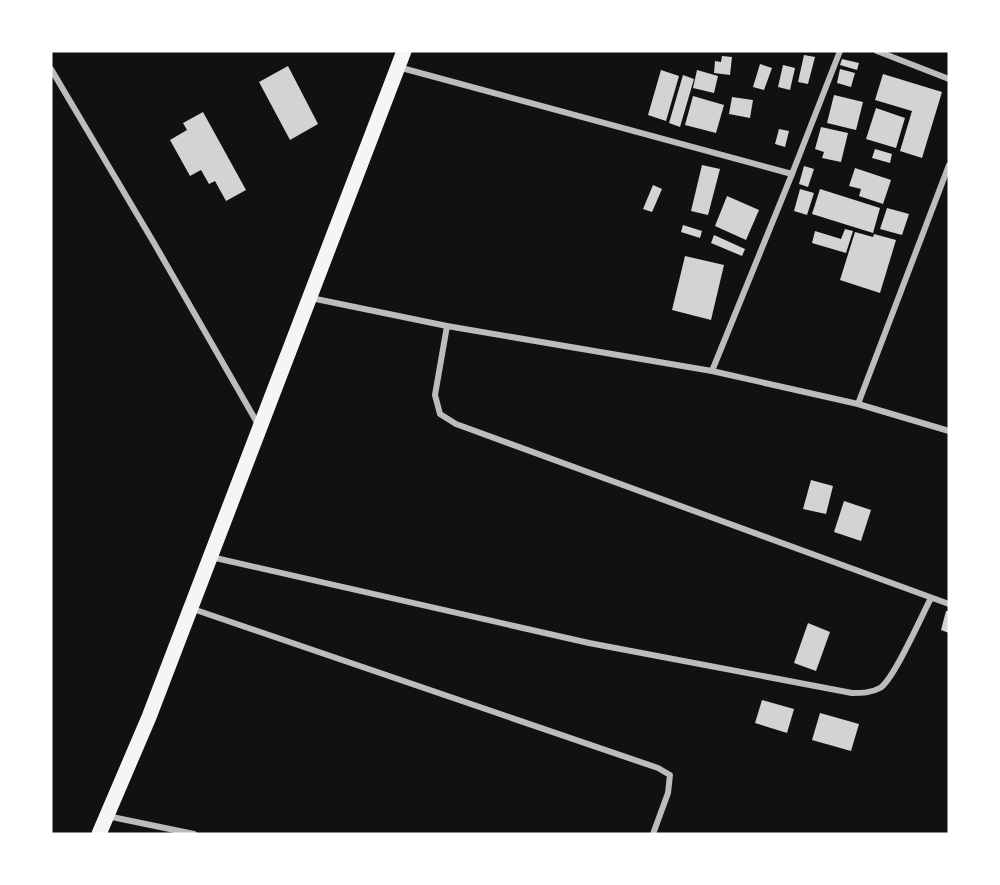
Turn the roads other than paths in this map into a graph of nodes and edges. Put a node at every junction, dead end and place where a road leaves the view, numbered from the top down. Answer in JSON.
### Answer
{"nodes":[{"id":1,"x":404,"y":51,"type":"edge"},
{"id":2,"x":840,"y":51,"type":"edge"},
{"id":3,"x":878,"y":51,"type":"edge"},
{"id":4,"x":398,"y":67,"type":"junction"},
{"id":5,"x":51,"y":69,"type":"edge"},
{"id":6,"x":949,"y":79,"type":"edge"},
{"id":7,"x":949,"y":165,"type":"edge"},
{"id":8,"x":792,"y":174,"type":"junction"},
{"id":9,"x":310,"y":298,"type":"junction"},
{"id":10,"x":447,"y":326,"type":"junction"},
{"id":11,"x":712,"y":371,"type":"junction"},
{"id":12,"x":858,"y":404,"type":"junction"},
{"id":13,"x":259,"y":426,"type":"junction"},
{"id":14,"x":949,"y":431,"type":"edge"},
{"id":15,"x":210,"y":557,"type":"junction"},
{"id":16,"x":931,"y":598,"type":"junction"},
{"id":17,"x":949,"y":604,"type":"edge"},
{"id":18,"x":189,"y":608,"type":"junction"},
{"id":19,"x":107,"y":816,"type":"junction"},
{"id":20,"x":99,"y":834,"type":"edge"},
{"id":21,"x":194,"y":834,"type":"edge"},
{"id":22,"x":653,"y":834,"type":"edge"}],
"edges":[{"from":1,"to":4,"type":"main road"},
{"from":2,"to":8,"type":"street"},
{"from":3,"to":6,"type":"street"},
{"from":4,"to":8,"type":"street"},
{"from":4,"to":9,"type":"main road"},
{"from":5,"to":13,"type":"street"},
{"from":7,"to":12,"type":"street"},
{"from":8,"to":11,"type":"street"},
{"from":9,"to":10,"type":"street"},
{"from":9,"to":13,"type":"main road"},
{"from":10,"to":11,"type":"street"},
{"from":10,"to":16,"type":"street"},
{"from":11,"to":12,"type":"street"},
{"from":12,"to":14,"type":"street"},
{"from":13,"to":15,"type":"main road"},
{"from":15,"to":16,"type":"street"},
{"from":15,"to":18,"type":"main road"},
{"from":16,"to":17,"type":"street"},
{"from":18,"to":19,"type":"main road"},
{"from":18,"to":22,"type":"street"},
{"from":19,"to":20,"type":"main road"},
{"from":19,"to":21,"type":"street"}]}
